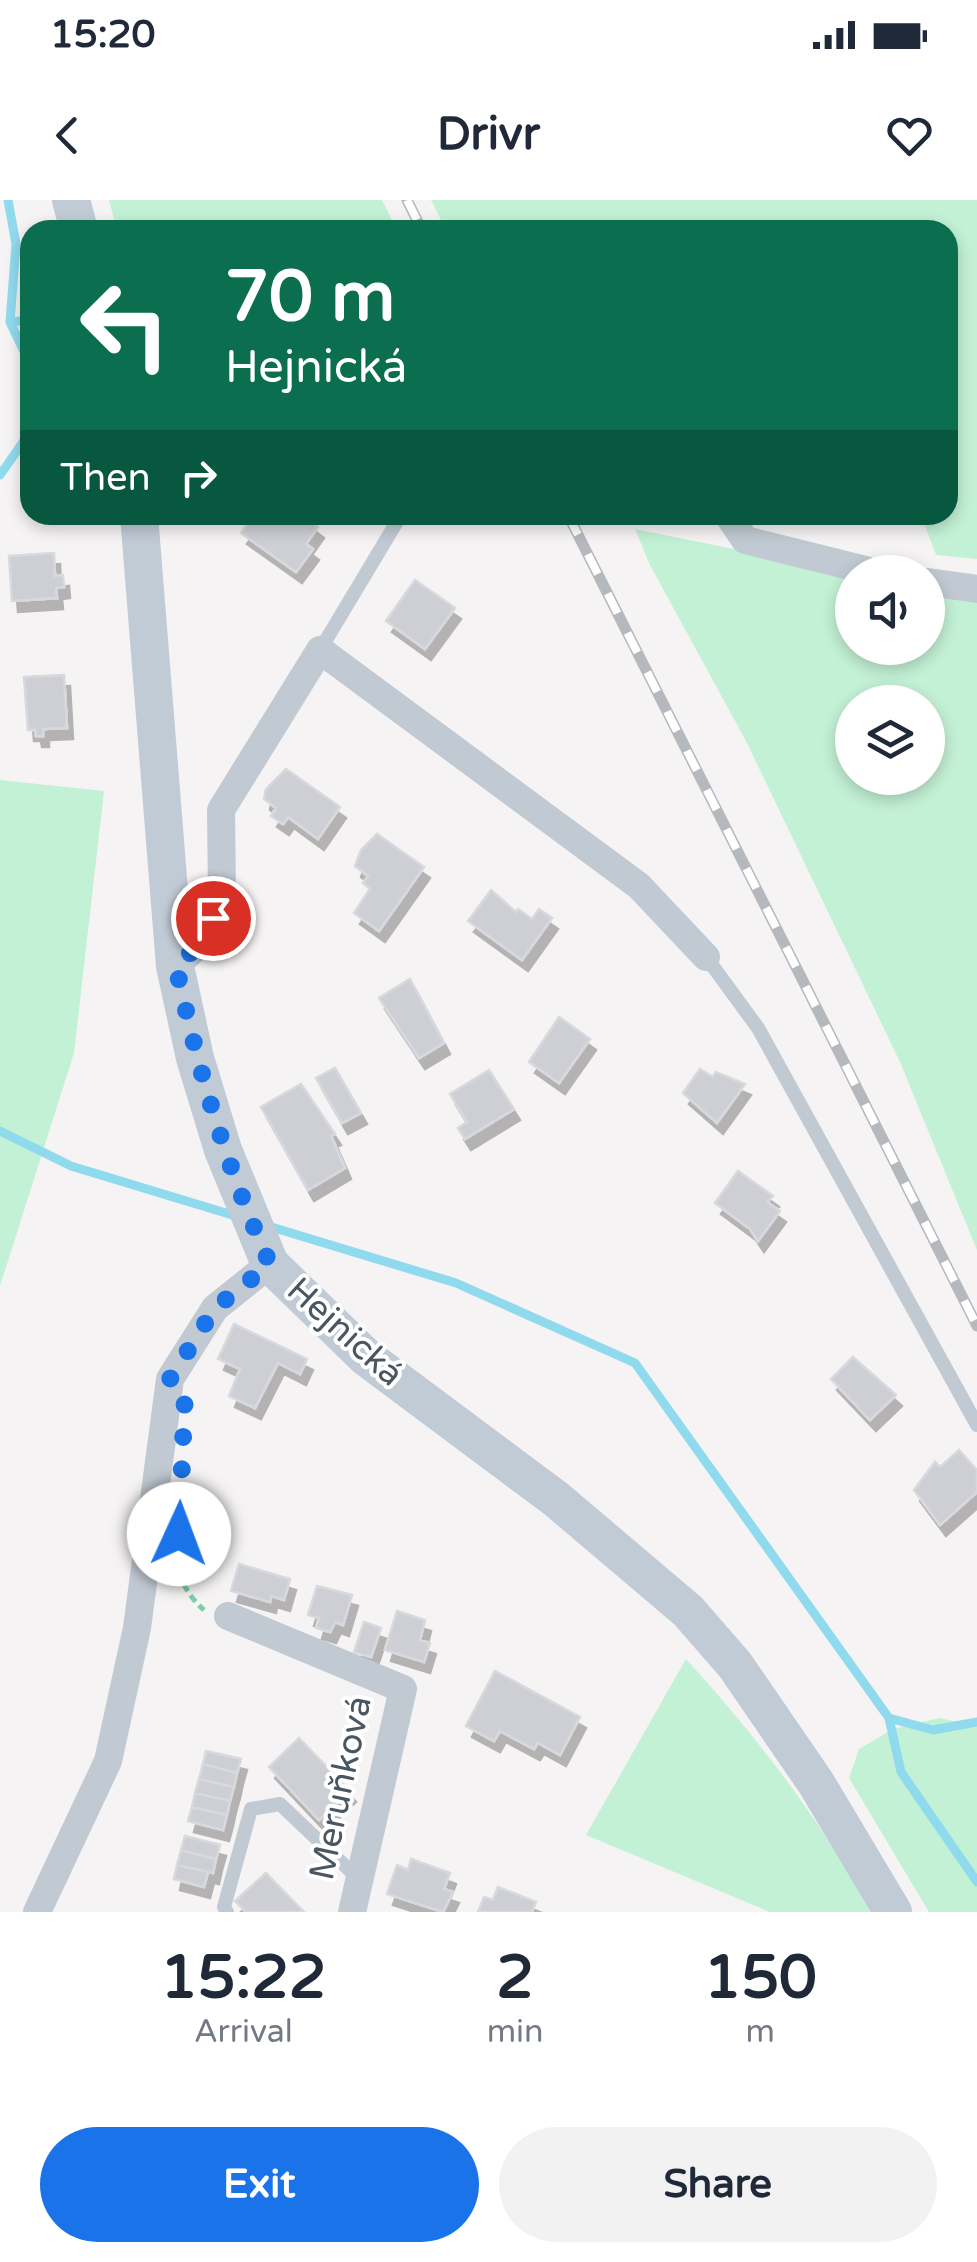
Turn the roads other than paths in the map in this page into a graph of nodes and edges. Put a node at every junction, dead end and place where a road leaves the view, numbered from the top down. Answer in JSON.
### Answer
{"nodes":[{"id":1,"x":141,"y":525,"type":"edge"},
{"id":2,"x":395,"y":525,"type":"edge"},
{"id":3,"x":735,"y":525,"type":"edge"},
{"id":4,"x":835,"y":562,"type":"edge"},
{"id":5,"x":945,"y":584,"type":"edge"},
{"id":6,"x":977,"y":589,"type":"edge"},
{"id":7,"x":320,"y":650,"type":"junction"},
{"id":8,"x":706,"y":957,"type":"joint"},
{"id":9,"x":176,"y":966,"type":"junction"},
{"id":10,"x":270,"y":1264,"type":"junction"},
{"id":11,"x":977,"y":1425,"type":"edge"},
{"id":12,"x":228,"y":1616,"type":"road end"},
{"id":13,"x":360,"y":1880,"type":"junction"},
{"id":14,"x":37,"y":1912,"type":"edge"},
{"id":15,"x":227,"y":1912,"type":"edge"},
{"id":16,"x":352,"y":1912,"type":"edge"},
{"id":17,"x":893,"y":1912,"type":"edge"}],
"edges":[{"from":1,"to":9,"type":"main road","name":"Hejnická"},
{"from":2,"to":7,"type":"lane"},
{"from":3,"to":4,"type":"street"},
{"from":5,"to":6,"type":"street"},
{"from":7,"to":8,"type":"street"},
{"from":7,"to":9,"type":"street"},
{"from":8,"to":11,"type":"lane"},
{"from":9,"to":10,"type":"main road","name":"Hejnická"},
{"from":10,"to":14,"type":"street"},
{"from":10,"to":17,"type":"main road","name":"Hejnická"},
{"from":12,"to":13,"type":"street","name":"Meruňková"},
{"from":13,"to":15,"type":"lane"},
{"from":13,"to":16,"type":"street","name":"Meruňková"}]}
